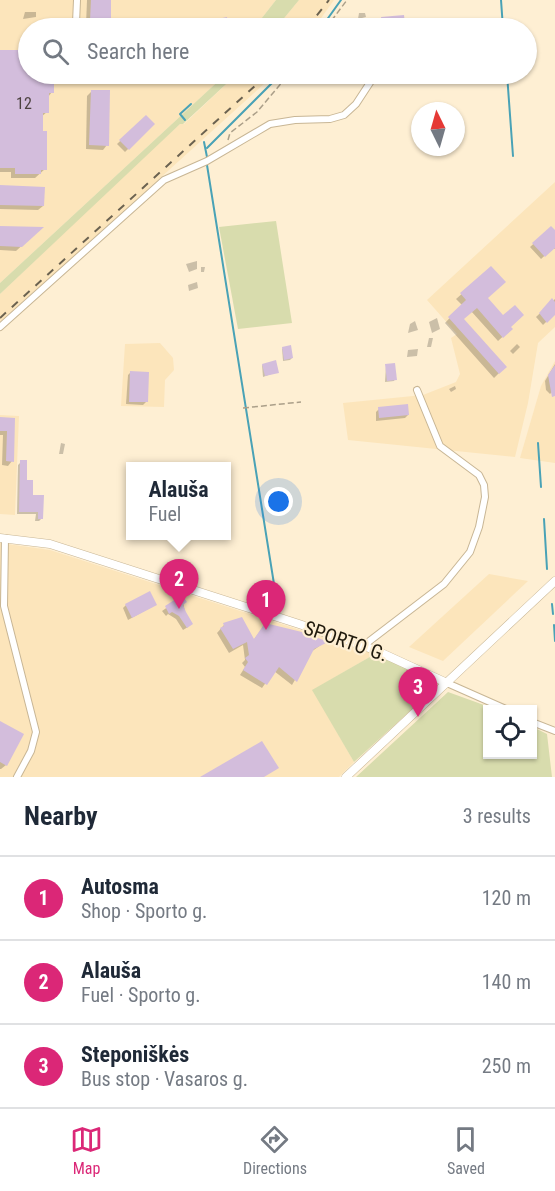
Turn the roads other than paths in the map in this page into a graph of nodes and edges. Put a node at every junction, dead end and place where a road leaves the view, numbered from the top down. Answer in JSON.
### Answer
{"nodes":[{"id":1,"x":76,"y":0,"type":"edge"},
{"id":2,"x":76,"y":18,"type":"edge"},
{"id":3,"x":369,"y":84,"type":"edge"},
{"id":4,"x":0,"y":327,"type":"edge"},
{"id":5,"x":417,"y":390,"type":"dead end"},
{"id":6,"x":3,"y":538,"type":"edge"},
{"id":7,"x":555,"y":582,"type":"edge"},
{"id":8,"x":363,"y":646,"type":"junction"},
{"id":9,"x":447,"y":683,"type":"junction"},
{"id":10,"x":497,"y":705,"type":"edge"},
{"id":11,"x":537,"y":725,"type":"edge"},
{"id":12,"x":555,"y":731,"type":"edge"},
{"id":13,"x":17,"y":777,"type":"edge"},
{"id":14,"x":346,"y":777,"type":"edge"}],
"edges":[{"from":1,"to":2,"type":"street"},
{"from":3,"to":4,"type":"street"},
{"from":5,"to":8,"type":"street"},
{"from":6,"to":8,"type":"street","name":"SPORTO G."},
{"from":6,"to":13,"type":"street"},
{"from":7,"to":9,"type":"street"},
{"from":8,"to":9,"type":"street","name":"SPORTO G."},
{"from":9,"to":10,"type":"street"},
{"from":9,"to":14,"type":"street"},
{"from":11,"to":12,"type":"street"}]}
